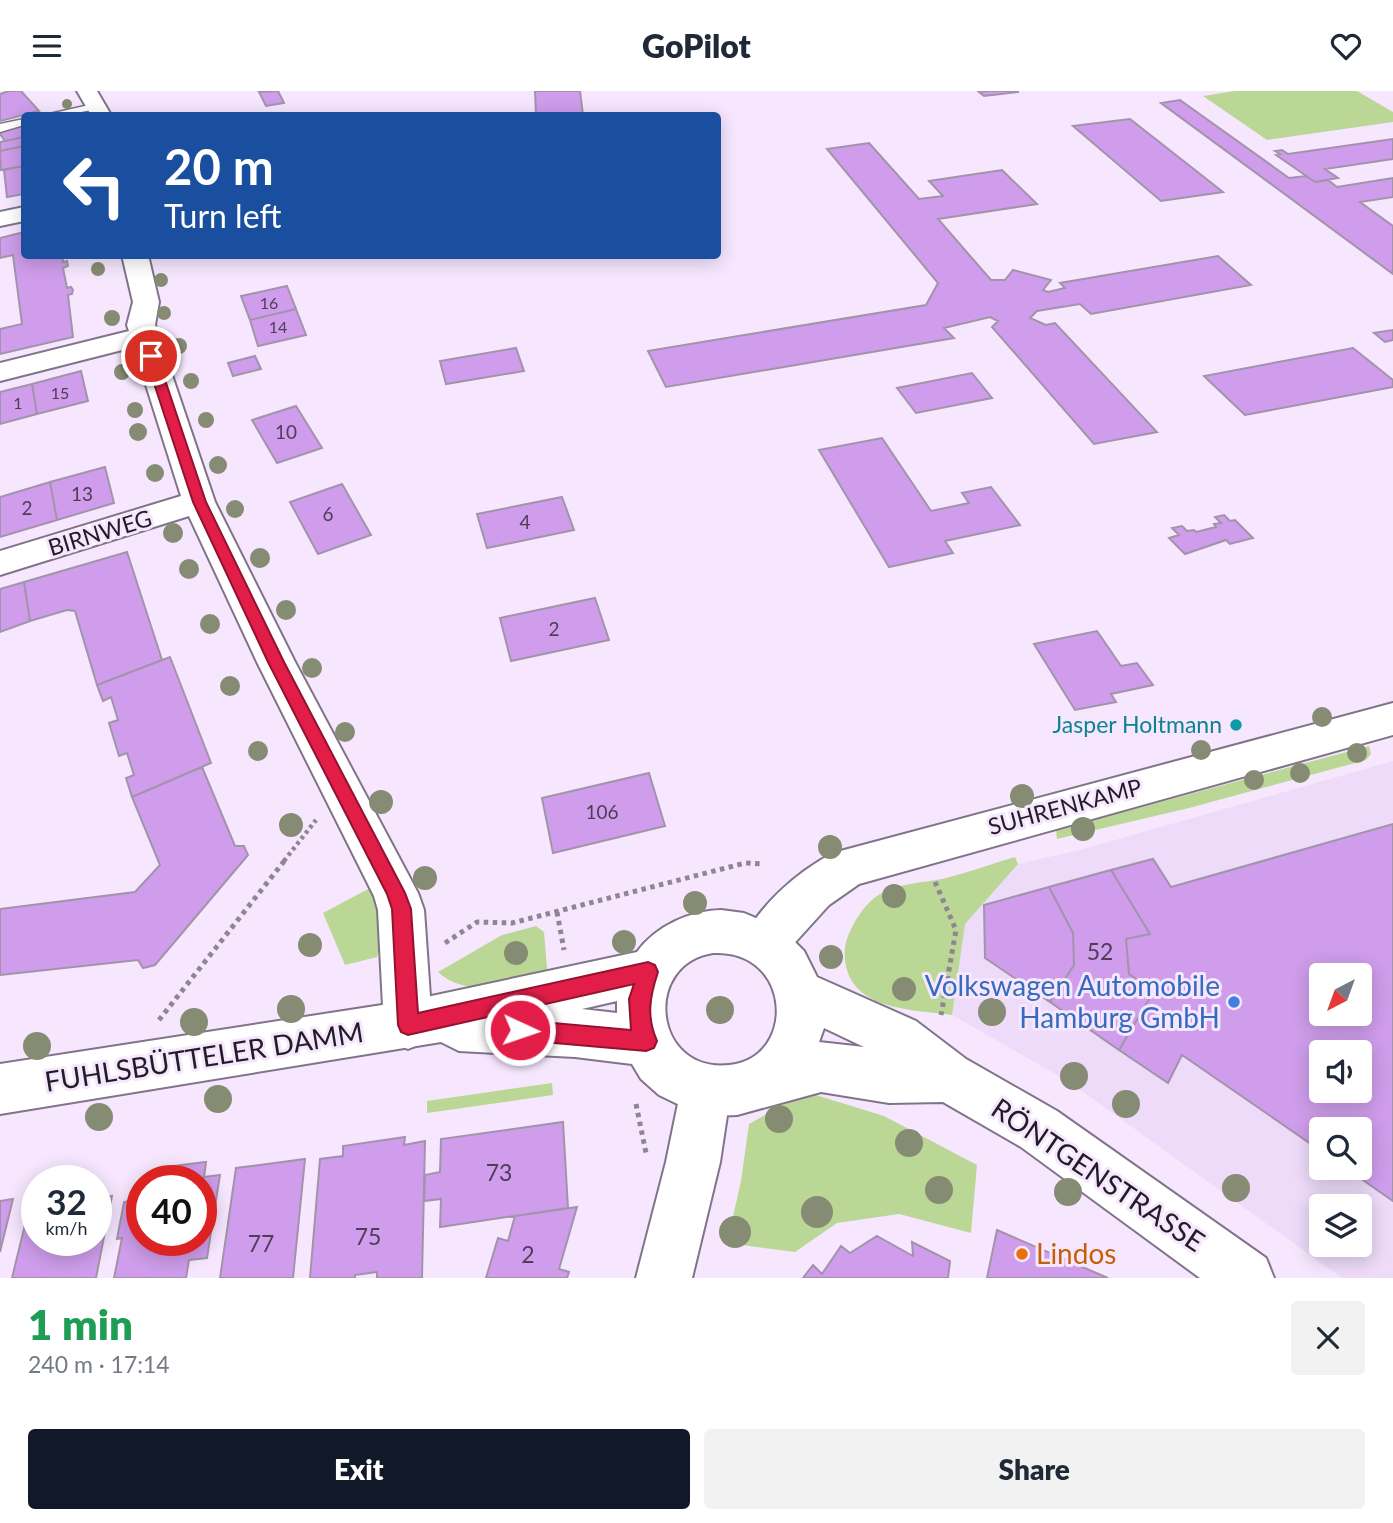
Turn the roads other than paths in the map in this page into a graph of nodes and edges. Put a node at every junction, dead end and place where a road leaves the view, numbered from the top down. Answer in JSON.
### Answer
{"nodes":[{"id":1,"x":95,"y":104,"type":"edge"},
{"id":2,"x":63,"y":112,"type":"edge"},
{"id":3,"x":21,"y":123,"type":"edge"},
{"id":4,"x":0,"y":128,"type":"edge"},
{"id":5,"x":21,"y":215,"type":"edge"},
{"id":6,"x":0,"y":219,"type":"edge"},
{"id":7,"x":136,"y":259,"type":"edge"},
{"id":8,"x":145,"y":336,"type":"junction"},
{"id":9,"x":0,"y":372,"type":"edge"},
{"id":10,"x":199,"y":502,"type":"junction"},
{"id":11,"x":0,"y":563,"type":"edge"},
{"id":12,"x":1393,"y":719,"type":"edge"},
{"id":13,"x":764,"y":944,"type":"junction"},
{"id":14,"x":648,"y":972,"type":"junction"},
{"id":15,"x":800,"y":993,"type":"junction"},
{"id":16,"x":408,"y":1025,"type":"junction"},
{"id":17,"x":646,"y":1041,"type":"junction"},
{"id":18,"x":947,"y":1077,"type":"junction"},
{"id":19,"x":759,"y":1082,"type":"junction"},
{"id":20,"x":0,"y":1089,"type":"edge"},
{"id":21,"x":706,"y":1089,"type":"junction"},
{"id":22,"x":664,"y":1278,"type":"edge"},
{"id":23,"x":1245,"y":1278,"type":"edge"}],
"edges":[{"from":1,"to":2,"type":"lane"},
{"from":3,"to":4,"type":"lane"},
{"from":5,"to":6,"type":"street"},
{"from":7,"to":8,"type":"street"},
{"from":8,"to":9,"type":"street"},
{"from":8,"to":10,"type":"street"},
{"from":10,"to":11,"type":"street","name":"BIRNWEG"},
{"from":10,"to":16,"type":"street"},
{"from":12,"to":13,"type":"street","name":"SUHRENKAMP"},
{"from":13,"to":14,"type":"street"},
{"from":13,"to":15,"type":"street"},
{"from":14,"to":16,"type":"street","name":"FUHLSBÜTTELER DAMM"},
{"from":14,"to":17,"type":"street"},
{"from":15,"to":18,"type":"street","name":"RÖNTGENSTRASSE"},
{"from":15,"to":19,"type":"street"},
{"from":16,"to":17,"type":"street","name":"FUHLSBÜTTELER DAMM"},
{"from":16,"to":20,"type":"street","name":"FUHLSBÜTTELER DAMM"},
{"from":17,"to":21,"type":"street"},
{"from":18,"to":19,"type":"street","name":"RÖNTGENSTRASSE"},
{"from":18,"to":23,"type":"street","name":"RÖNTGENSTRASSE"},
{"from":19,"to":21,"type":"street"},
{"from":21,"to":22,"type":"street"}]}
